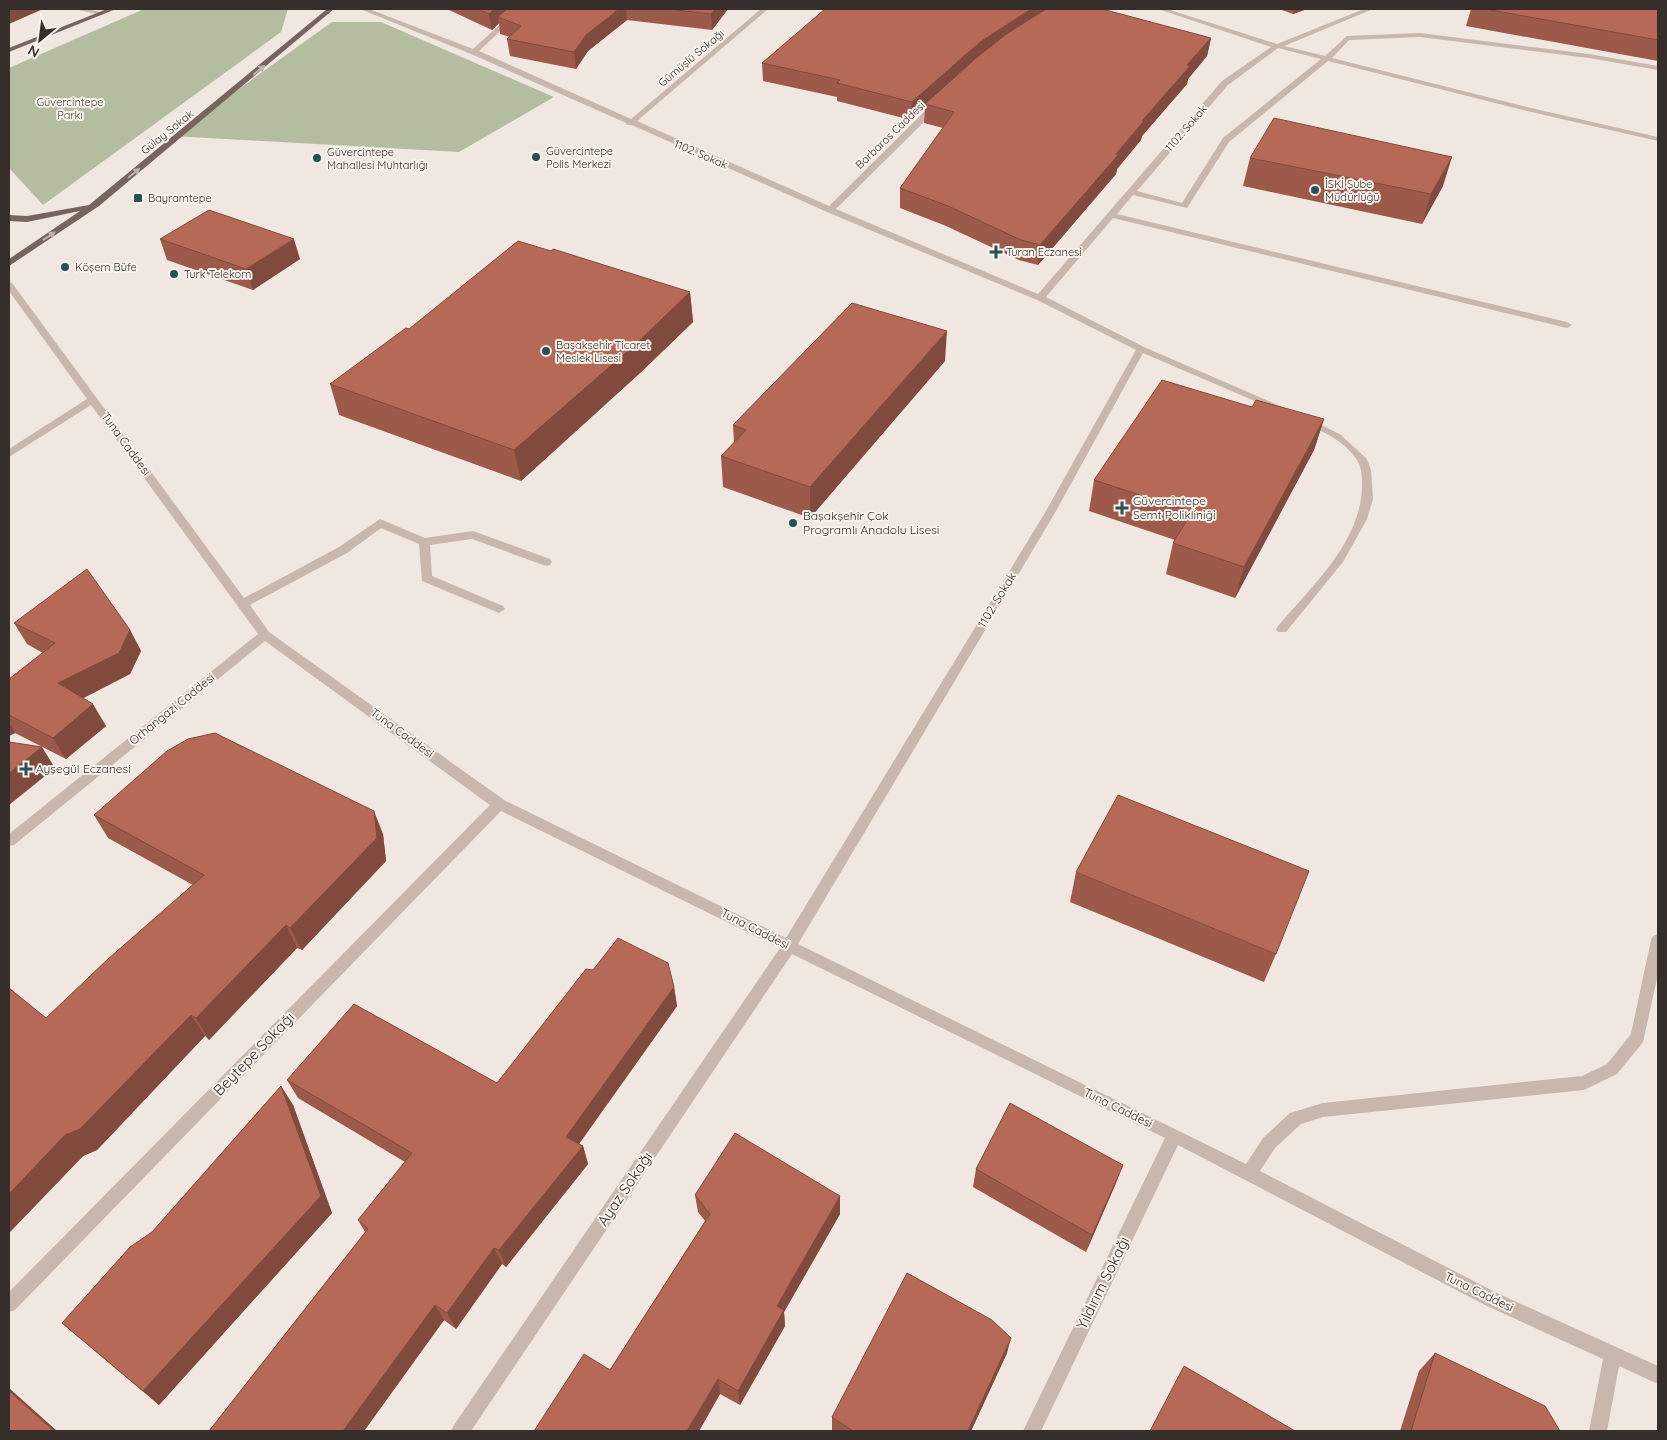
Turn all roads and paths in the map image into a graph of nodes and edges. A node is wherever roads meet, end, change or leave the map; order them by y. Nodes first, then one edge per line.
1 (77, 9) edge
2 (113, 9) edge
3 (331, 9) edge
4 (363, 9) edge
5 (520, 9) edge
6 (770, 9) edge
7 (1161, 9) edge
8 (1370, 9) edge
9 (763, 11) edge
10 (102, 13) junction
11 (1277, 46) junction
12 (9, 50) edge
13 (474, 52) junction
14 (1327, 58) junction
15 (1658, 68) edge
16 (943, 99) edge
17 (630, 123) junction
18 (1658, 139) edge
19 (1131, 192) junction
20 (96, 204) junction
21 (830, 210) junction
22 (1112, 215) junction
23 (9, 218) edge
24 (9, 263) edge
25 (9, 285) edge
26 (1040, 298) junction
27 (1567, 325) dead end
28 (1141, 349) junction
29 (93, 399) junction
30 (9, 454) edge
31 (424, 542) junction
32 (546, 562) dead end
33 (243, 604) junction
34 (499, 608) dead end
35 (1282, 629) dead end
36 (265, 635) junction
37 (499, 804) junction
38 (9, 841) edge
39 (1658, 940) edge
40 (789, 946) junction
41 (1175, 1135) junction
42 (1249, 1174) junction
43 (9, 1304) edge
44 (1613, 1354) junction
45 (1658, 1375) edge
46 (460, 1431) edge
47 (1032, 1431) edge
48 (1598, 1431) edge

1 - 10 street
2 - 10 main road
20 -> 3 main road, Gülay Sokak
4 - 13 street, 1102. Sokak
5 - 13 street
6 - 9 street, Gümüşlü Sokağı
7 - 11 street
8 - 11 street, 1102. Sokak
9 - 17 street, Gümüşlü Sokağı
10 - 12 main road
11 - 14 street
11 - 19 street, 1102. Sokak
13 - 17 street, 1102. Sokak
14 - 15 street
14 - 18 street
14 - 19 street
16 - 21 street, Barbaros Caddesi
17 - 21 street, 1102. Sokak
19 - 22 street, 1102. Sokak
20 - 23 main road
24 -> 20 main road, Gülay Sokak
21 - 26 street, 1102. Sokak
22 - 26 street, 1102. Sokak
22 - 27 street
25 - 29 street, Tuna Caddesi
26 - 28 street, 1102. Sokak
28 - 35 street
28 - 40 street, 1102. Sokak
29 - 30 street
29 - 33 street, Tuna Caddesi
31 - 32 street
31 - 33 street
31 - 34 street
33 - 36 street, Tuna Caddesi
36 - 37 street, Tuna Caddesi
36 - 38 street, Orhangazi Caddesi
37 - 40 street, Tuna Caddesi
37 - 43 street, Beytepe Sokağı
39 - 42 street
40 - 41 street, Tuna Caddesi
40 - 46 street, Ayaz Sokağı
41 - 42 street, Tuna Caddesi
41 - 47 street, Yıldırım Sokağı
42 - 44 street, Tuna Caddesi
44 - 45 street, Tuna Caddesi
44 - 48 street

